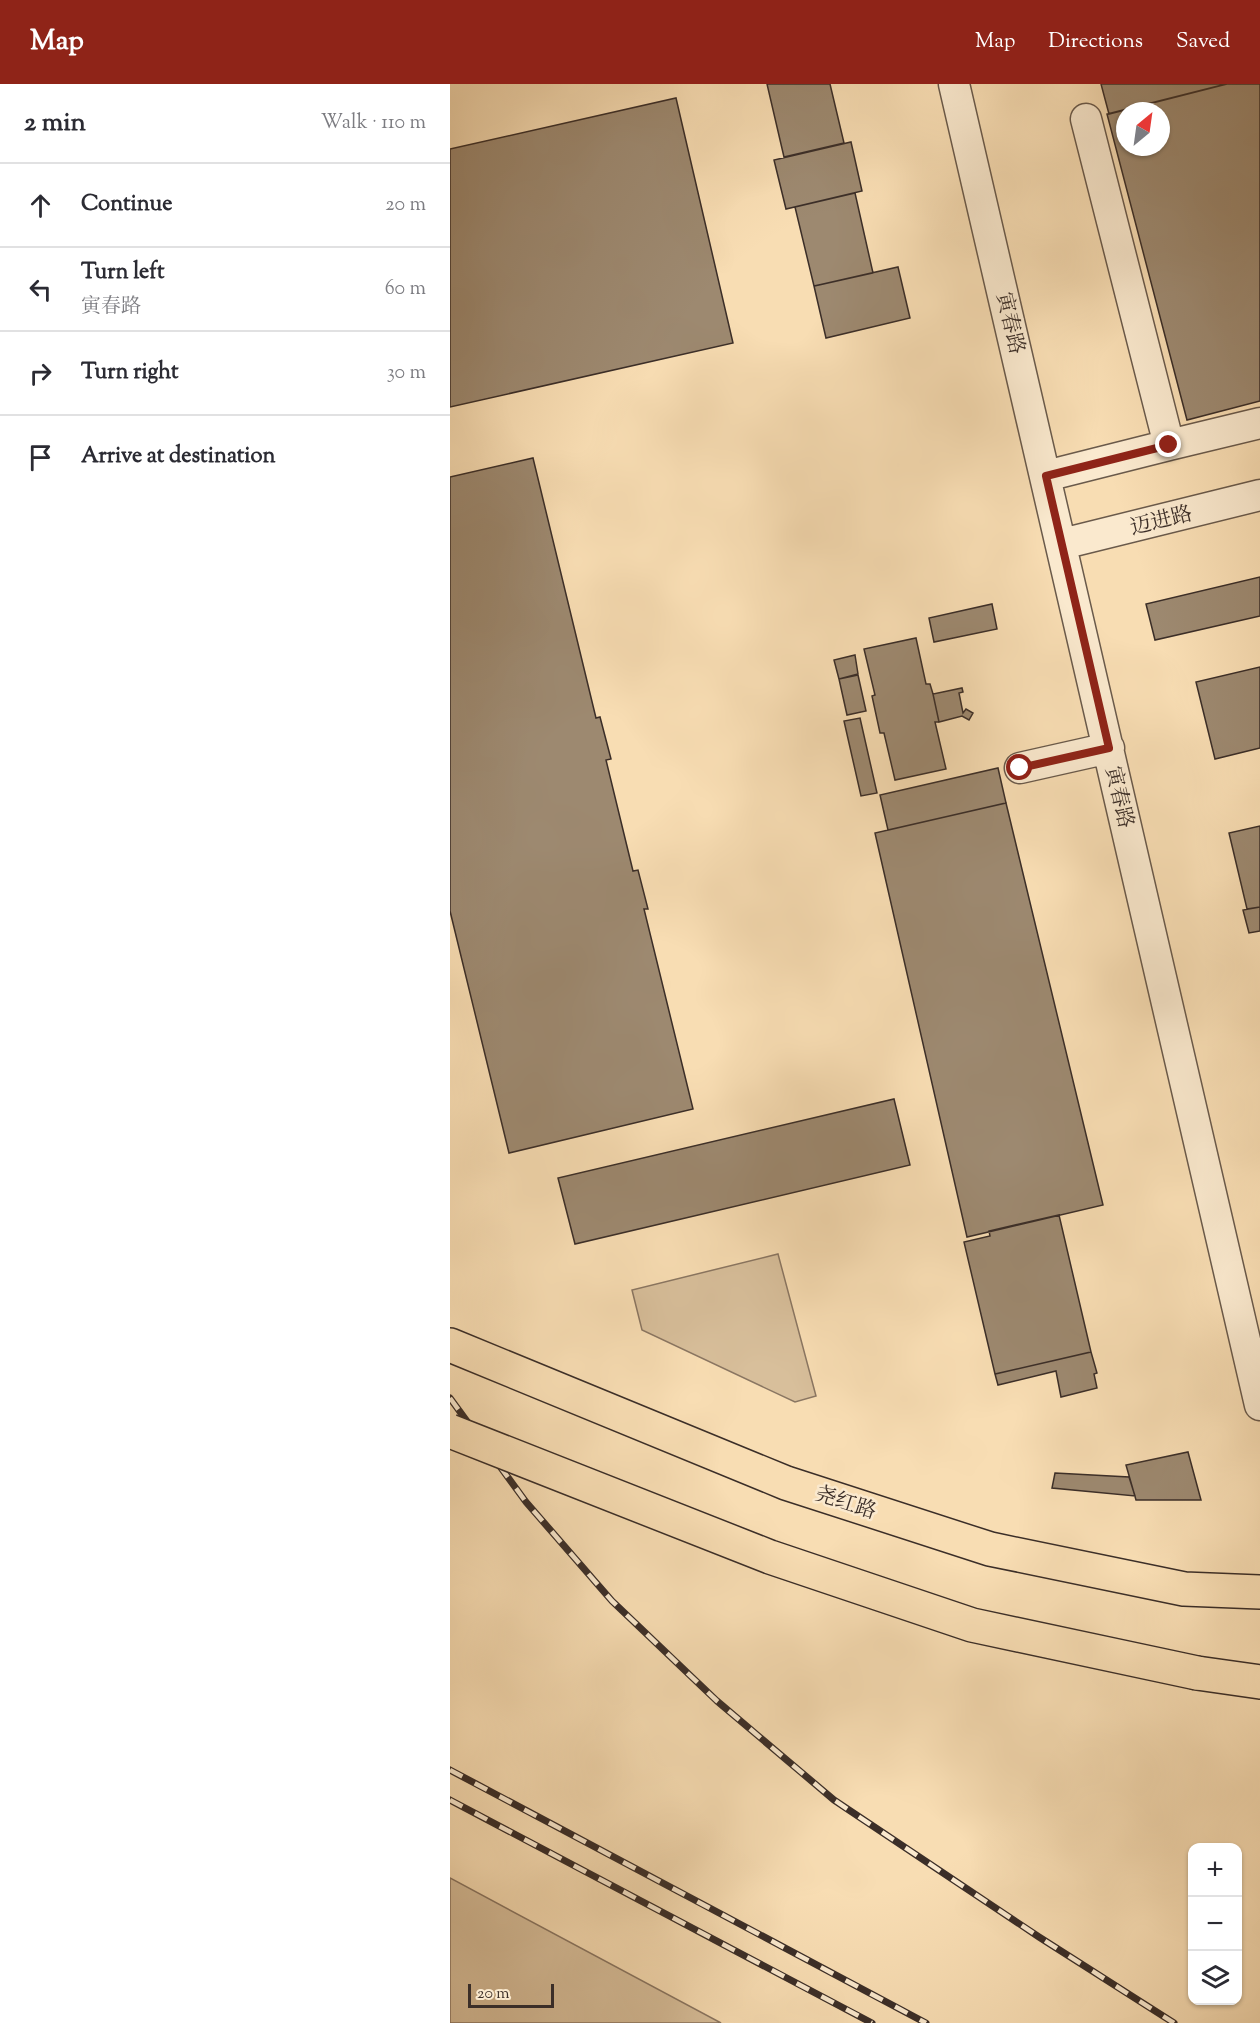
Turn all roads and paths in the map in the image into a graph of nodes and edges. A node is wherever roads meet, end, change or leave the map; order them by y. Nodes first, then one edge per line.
1 (954, 84) edge
2 (1086, 119) dead end
3 (1260, 423) edge
4 (1169, 445) junction
5 (1046, 476) junction
6 (1260, 495) edge
7 (1062, 544) junction
8 (1109, 748) junction
9 (1020, 768) dead end
10 (450, 1345) edge
11 (1260, 1405) edge
12 (450, 1431) edge
13 (1260, 1592) edge
14 (1260, 1682) edge

1 - 5 street, 寅春路
2 - 4 street
3 - 4 street
4 - 5 street
5 - 7 street, 寅春路
6 - 7 street, 迈进路
7 - 8 street, 寅春路
8 - 9 street
8 - 11 street, 寅春路
10 - 13 main road, 尧红路
12 - 14 main road, bridge

